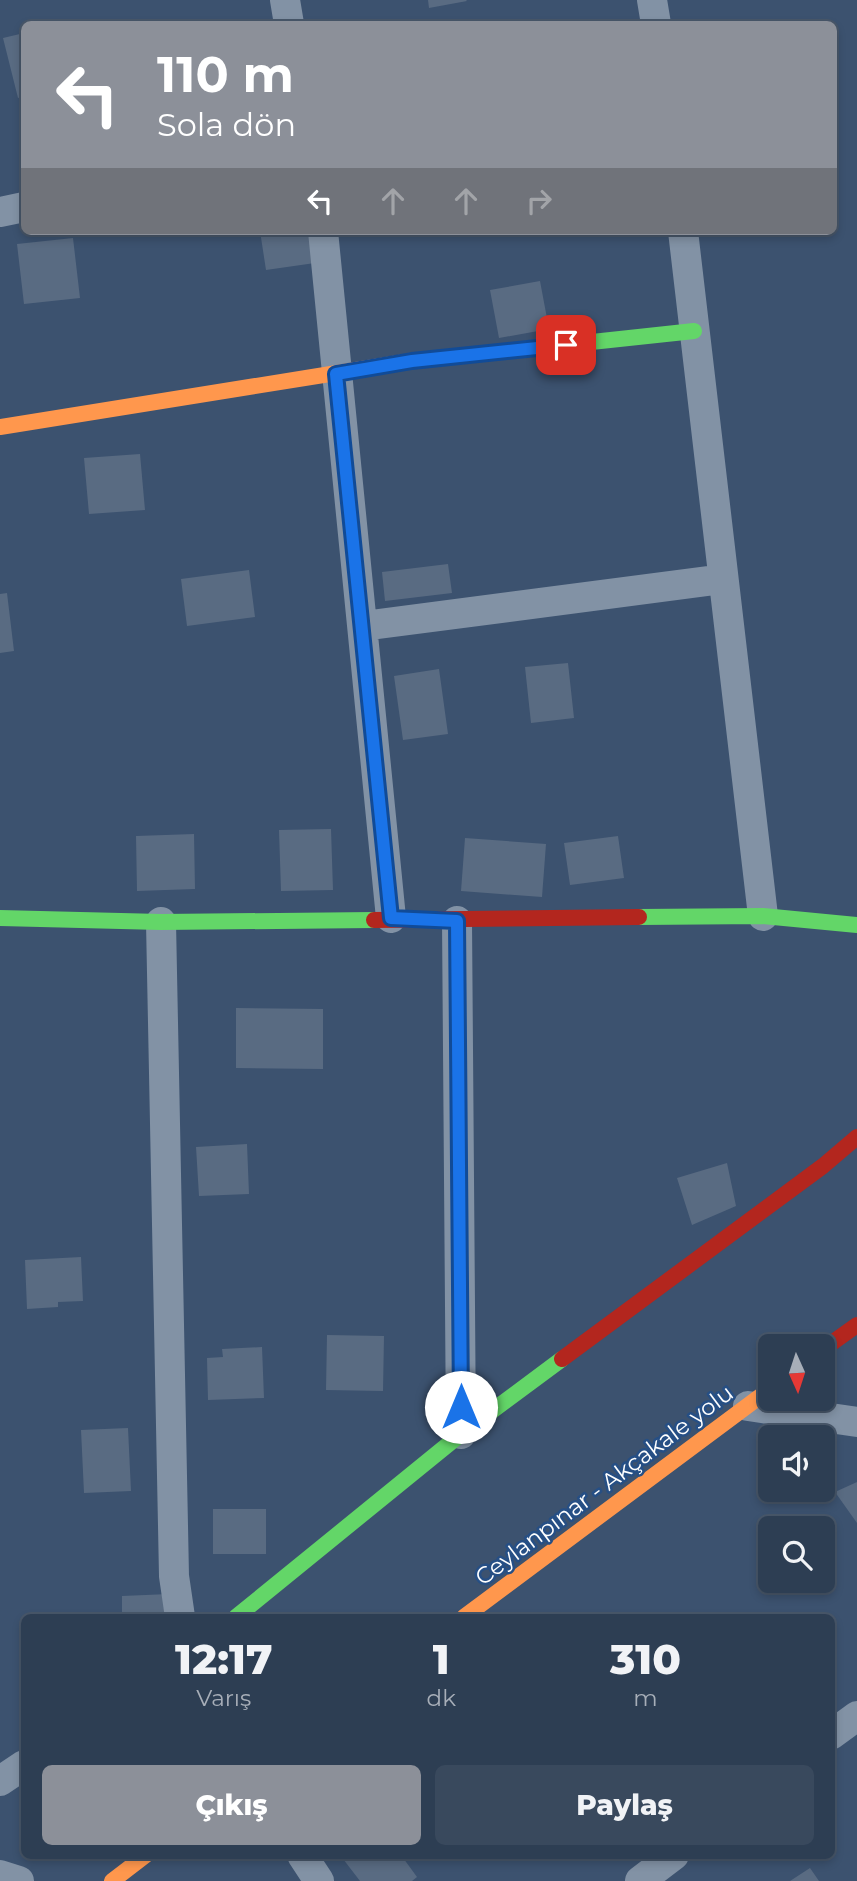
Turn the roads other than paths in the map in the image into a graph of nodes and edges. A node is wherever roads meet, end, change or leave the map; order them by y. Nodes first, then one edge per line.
1 (285, 0) edge
2 (652, 0) edge
3 (288, 21) edge
4 (656, 21) edge
5 (21, 208) edge
6 (0, 212) edge
7 (323, 235) edge
8 (683, 235) edge
9 (694, 331) junction
10 (336, 374) junction
11 (0, 426) edge
12 (723, 579) junction
13 (363, 626) junction
14 (763, 916) junction
15 (0, 918) edge
16 (391, 918) junction
17 (457, 921) junction
18 (161, 922) junction
19 (857, 925) edge
20 (857, 1137) edge
21 (857, 1325) edge
22 (835, 1341) edge
23 (758, 1399) edge
24 (812, 1411) edge
25 (857, 1422) edge
26 (461, 1434) junction
27 (180, 1614) edge
28 (240, 1614) edge
29 (468, 1614) edge
30 (857, 1716) edge
31 (835, 1732) edge
32 (21, 1767) edge
33 (0, 1781) edge
34 (141, 1859) edge
35 (305, 1859) edge
36 (669, 1859) edge
37 (0, 1875) edge
38 (19, 1881) edge
39 (112, 1881) edge
40 (319, 1881) edge
41 (640, 1881) edge

1 - 3 street
2 - 4 street
5 - 6 street
7 - 10 street
8 - 9 street
9 - 10 street
9 - 12 street
10 - 11 street
10 - 13 street
12 - 13 street
12 - 14 street
13 - 16 street
14 - 17 street
14 - 19 street
15 - 18 street
16 - 17 street
16 - 18 street
17 - 26 street
18 - 27 street
20 - 26 street
21 - 22 street
23 - 29 street, Ceylanpınar - Akçakale yolu
24 - 25 street
26 - 28 street
30 - 31 street
32 - 33 street
34 - 39 street
35 - 40 street
36 - 41 street
37 - 38 street

